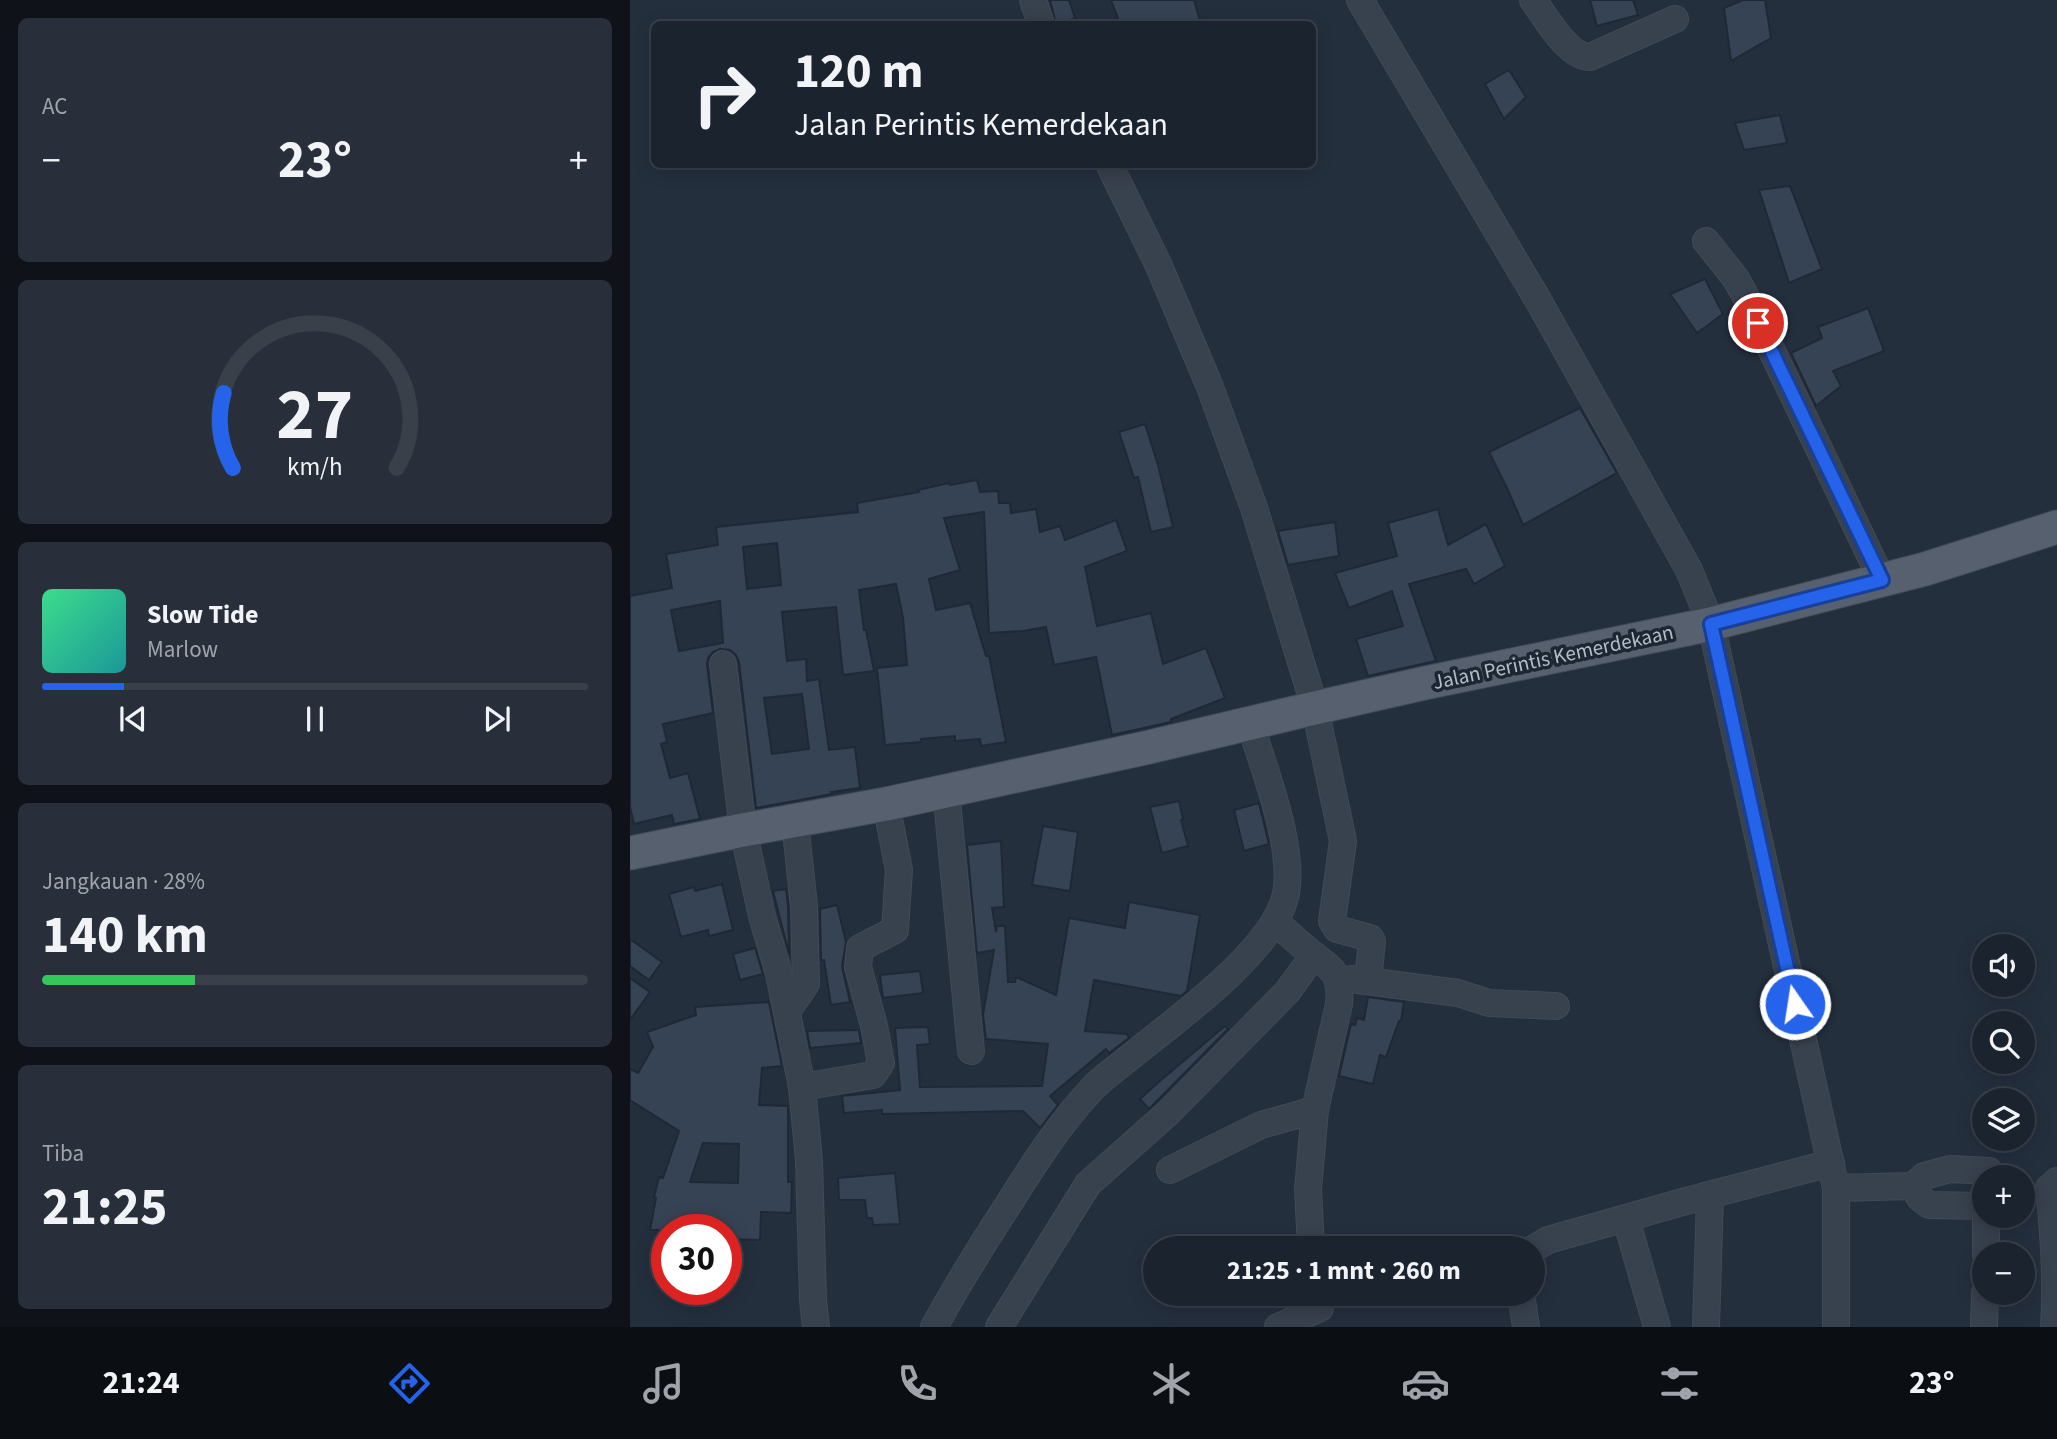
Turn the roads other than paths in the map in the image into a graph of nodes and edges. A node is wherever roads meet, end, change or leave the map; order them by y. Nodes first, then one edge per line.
1 (1033, 0) edge
2 (1360, 0) edge
3 (1533, 0) edge
4 (1675, 19) dead end
5 (1040, 21) edge
6 (1111, 168) edge
7 (1706, 241) dead end
8 (2057, 527) edge
9 (1882, 580) junction
10 (1711, 624) junction
11 (723, 664) dead end
12 (1310, 709) junction
13 (1253, 722) junction
14 (946, 790) junction
15 (886, 804) junction
16 (794, 822) junction
17 (743, 830) junction
18 (631, 853) edge
19 (1295, 939) junction
20 (1337, 977) junction
21 (1368, 981) junction
22 (1556, 1006) dead end
23 (787, 1011) junction
24 (971, 1052) dead end
25 (802, 1087) junction
26 (1315, 1110) junction
27 (1170, 1170) dead end
28 (1972, 1170) edge
29 (1833, 1176) junction
30 (2057, 1181) edge
31 (1913, 1186) junction
32 (1710, 1196) junction
33 (1972, 1206) edge
34 (1626, 1219) junction
35 (1310, 1236) edge
36 (1545, 1242) edge
37 (1985, 1305) edge
38 (1523, 1306) edge
39 (1322, 1310) edge
40 (816, 1327) edge
41 (934, 1327) edge
42 (999, 1327) edge
43 (1278, 1327) edge
44 (1526, 1327) edge
45 (1657, 1327) edge
46 (1706, 1327) edge
47 (1836, 1327) edge
48 (1984, 1327) edge
49 (2054, 1327) edge

1 - 5 street
2 - 10 street
3 - 4 street
6 - 12 street
7 - 9 street
8 - 9 main road, Jalan Perintis Kemerdekaan
9 - 10 main road, Jalan Perintis Kemerdekaan
10 - 12 main road, Jalan Perintis Kemerdekaan
10 - 29 street
11 - 17 street
12 - 13 main road, Jalan Perintis Kemerdekaan
12 - 21 street
13 - 14 main road, Jalan Perintis Kemerdekaan
13 - 19 street
14 - 15 main road, Jalan Perintis Kemerdekaan
14 - 24 street
15 - 16 main road, Jalan Perintis Kemerdekaan
15 - 25 street
16 - 17 main road, Jalan Perintis Kemerdekaan
16 - 23 street
17 - 18 main road
17 - 23 street
19 - 20 street
19 - 41 street
19 - 42 street
20 - 21 street
20 - 26 street
21 - 22 street
23 - 25 street
25 - 40 street
26 - 27 street
26 - 35 street
28 - 31 street
29 - 31 street
29 - 32 street
29 - 47 street
30 - 49 street
31 - 33 street
32 - 34 street
32 - 46 street
34 - 36 street
34 - 45 street
37 - 48 street
38 - 44 street
39 - 43 street

